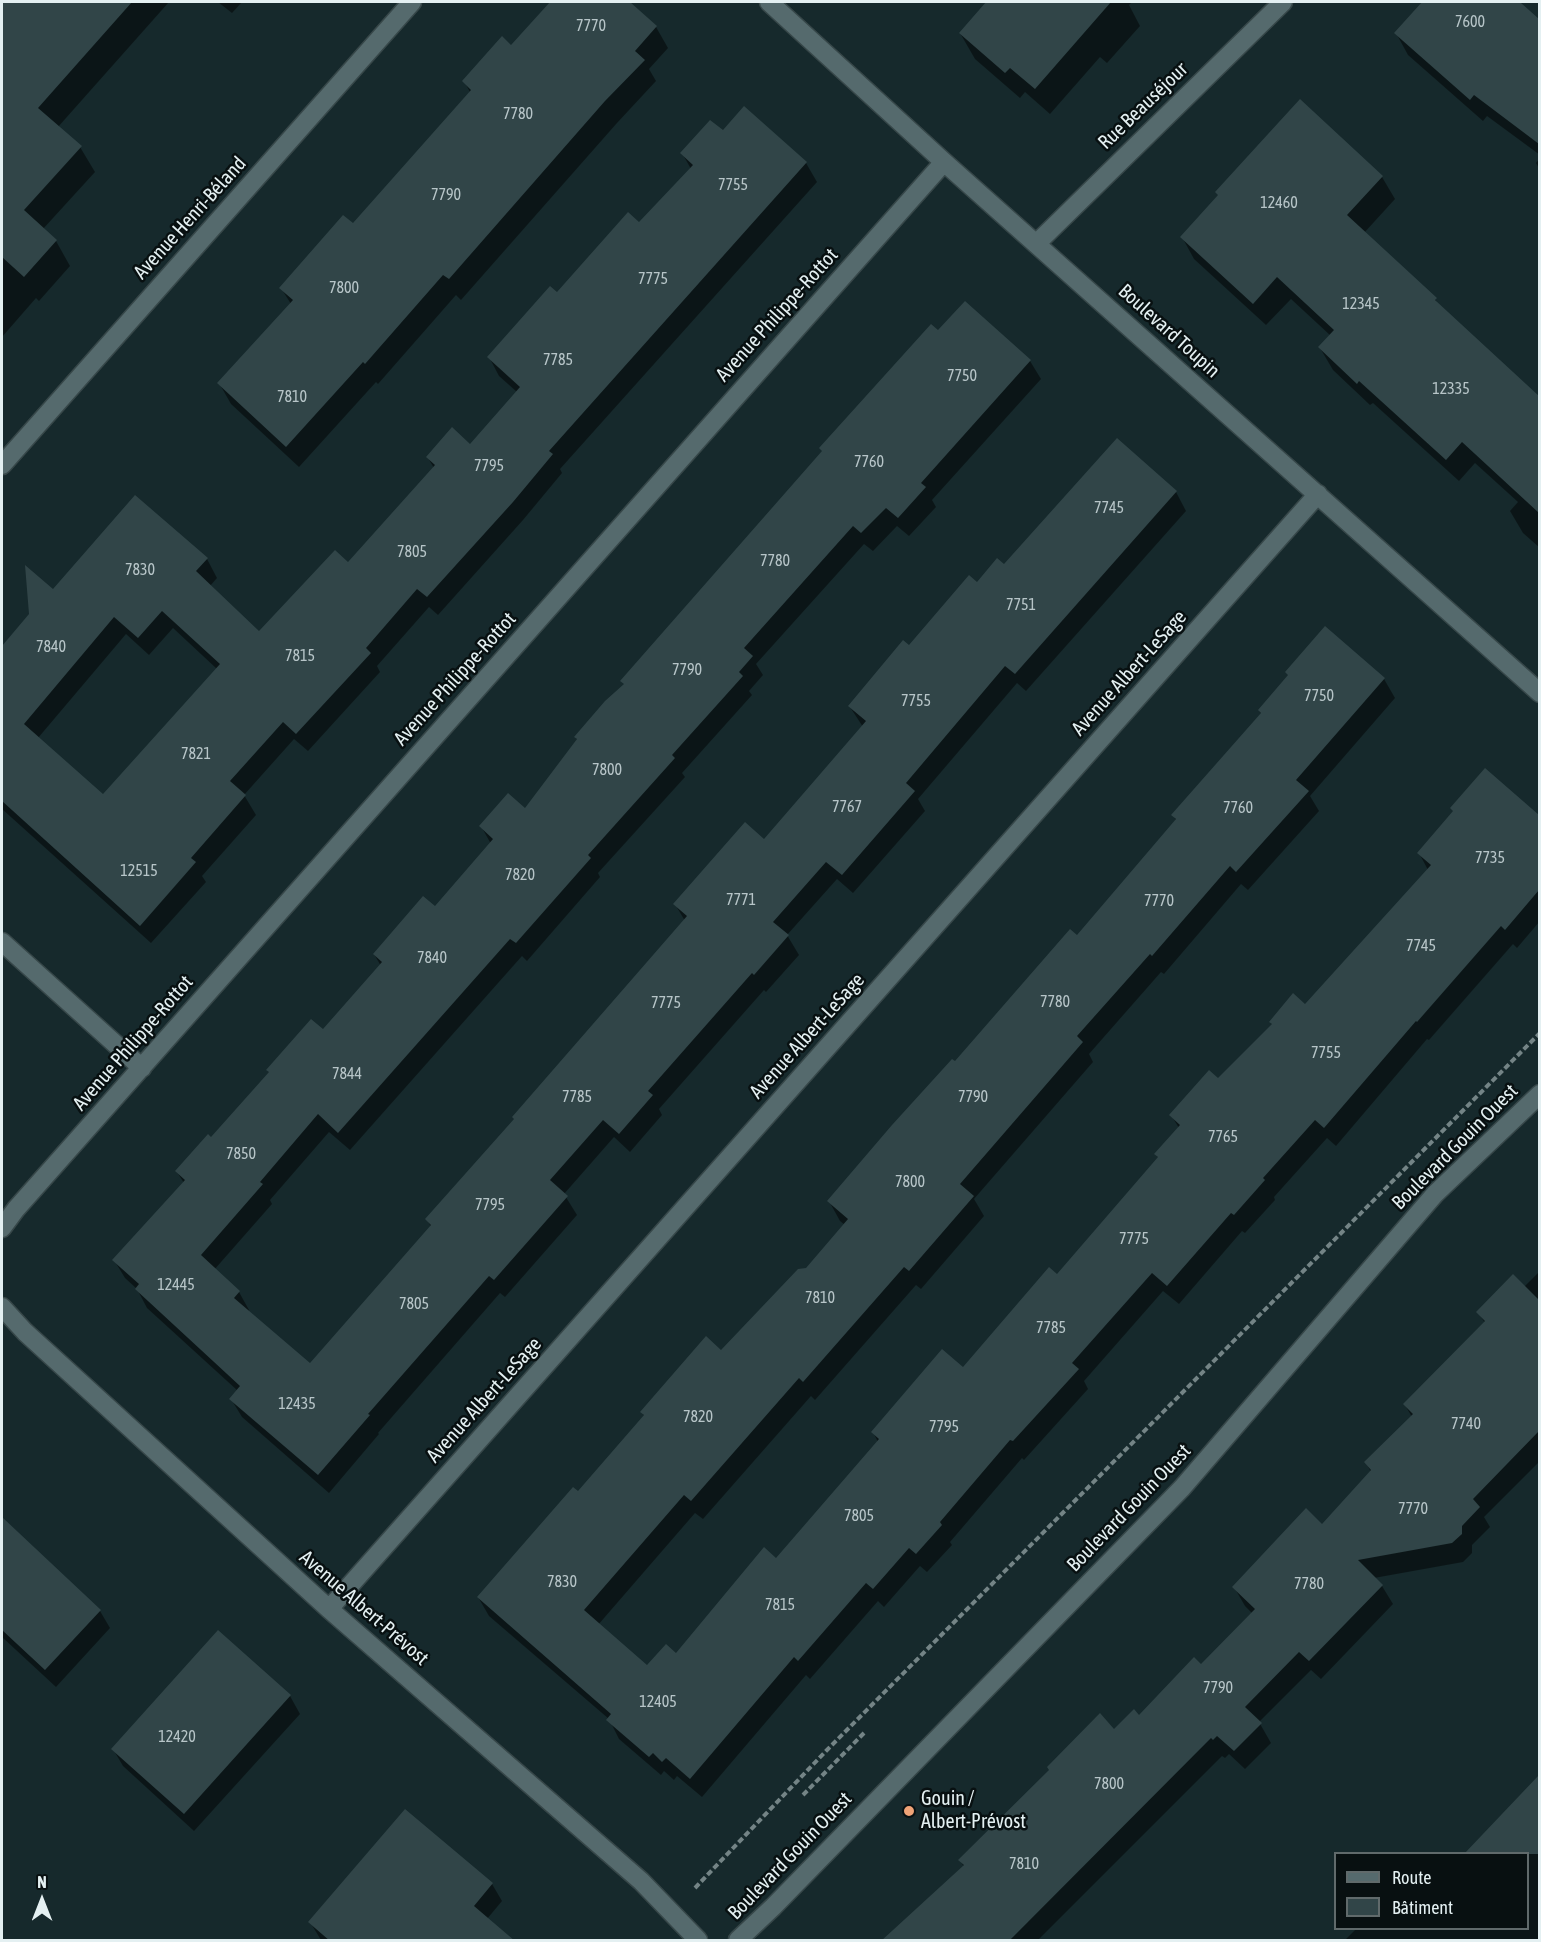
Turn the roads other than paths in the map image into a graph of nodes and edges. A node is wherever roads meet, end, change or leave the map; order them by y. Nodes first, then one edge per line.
1 (412, 2) edge
2 (769, 2) edge
3 (1283, 2) edge
4 (944, 162) junction
5 (1036, 244) junction
6 (2, 465) edge
7 (1318, 494) junction
8 (1539, 693) edge
9 (2, 942) edge
10 (142, 1068) junction
11 (1539, 1094) edge
12 (2, 1228) edge
13 (2, 1307) edge
14 (329, 1609) junction
15 (698, 1941) edge
16 (738, 1941) edge

1 - 6 street, Avenue Henri-Béland
2 - 4 street, Boulevard Toupin
3 - 5 street, Rue Beauséjour
4 - 5 street, Boulevard Toupin
4 - 10 street, Avenue Philippe-Rottot
5 - 7 street, Boulevard Toupin
7 - 8 street, Boulevard Toupin
7 - 14 street, Avenue Albert-LeSage
9 - 10 street
10 - 12 street, Avenue Philippe-Rottot
11 - 16 street, Boulevard Gouin Ouest
13 - 14 street, Avenue Albert-Prévost
14 - 15 street, Avenue Albert-Prévost

